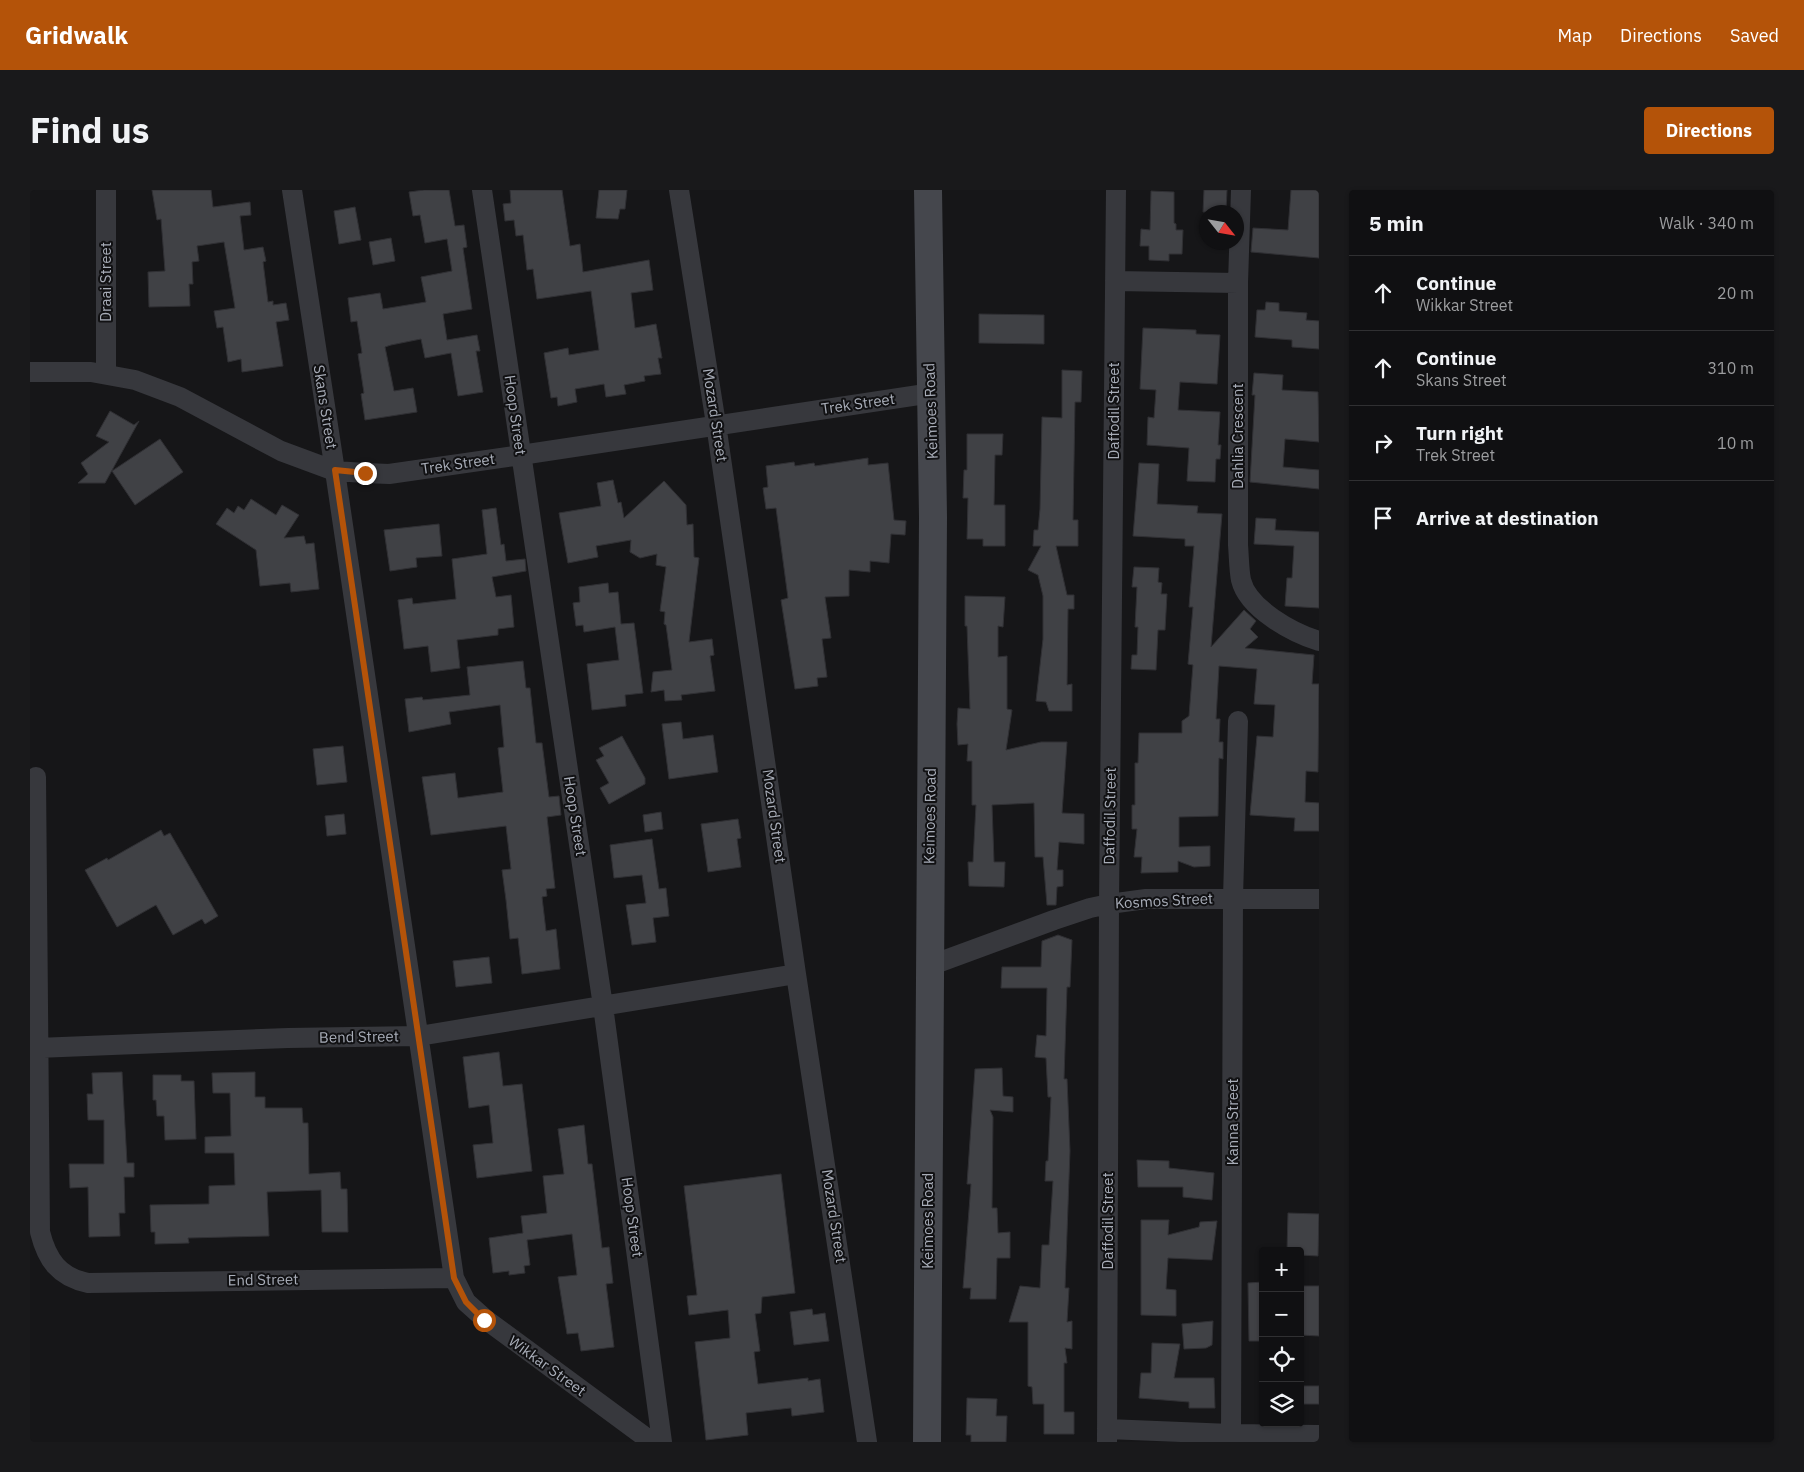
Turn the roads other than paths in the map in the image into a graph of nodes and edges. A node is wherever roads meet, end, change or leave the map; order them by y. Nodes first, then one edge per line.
1 (106, 190) edge
2 (292, 190) edge
3 (482, 190) edge
4 (679, 190) edge
5 (928, 190) edge
6 (1116, 190) edge
7 (1240, 190) edge
8 (1115, 281) junction
9 (1238, 283) junction
10 (30, 372) edge
11 (106, 373) junction
12 (932, 393) junction
13 (716, 424) junction
14 (521, 455) junction
15 (335, 470) junction
16 (1319, 641) edge
17 (1238, 721) dead end
18 (36, 776) dead end
19 (1233, 898) junction
20 (1319, 899) edge
21 (1109, 904) junction
22 (929, 966) junction
23 (796, 974) junction
24 (603, 1006) junction
25 (419, 1036) junction
26 (37, 1048) junction
27 (454, 1278) junction
28 (1231, 1434) junction
29 (1319, 1434) edge
30 (1107, 1435) edge
31 (652, 1442) edge
32 (662, 1442) edge
33 (867, 1442) edge
34 (927, 1442) edge

1 - 11 street, Draai Street
2 - 15 street, Skans Street
3 - 14 street, Hoop Street
4 - 13 street, Mozard Street
5 - 12 street, Keimoes Road
6 - 8 street, Daffodil Street
7 - 9 street, Dahlia Crescent
8 - 9 street
8 - 21 street, Daffodil Street
9 - 16 street, Dahlia Crescent
10 - 11 street, Trek Street
11 - 15 street, Trek Street
12 - 13 street, Trek Street
12 - 22 street, Keimoes Road
13 - 14 street, Trek Street
13 - 23 street, Mozard Street
14 - 15 street, Trek Street
14 - 24 street, Hoop Street
15 - 25 street, Skans Street
17 - 19 street, Kanna Street
18 - 26 street
19 - 20 street, Kosmos Street
19 - 21 street, Kosmos Street
19 - 28 street, Kanna Street
21 - 22 street, Kosmos Street
21 - 30 street, Daffodil Street
22 - 34 street, Keimoes Road
23 - 24 street, Bend Street
23 - 33 street, Mozard Street
24 - 25 street, Bend Street
24 - 32 street, Hoop Street
25 - 26 street, Bend Street
25 - 27 street, Skans Street
26 - 27 street, End Street
27 - 31 street, Wikkar Street
28 - 29 street
28 - 30 street

